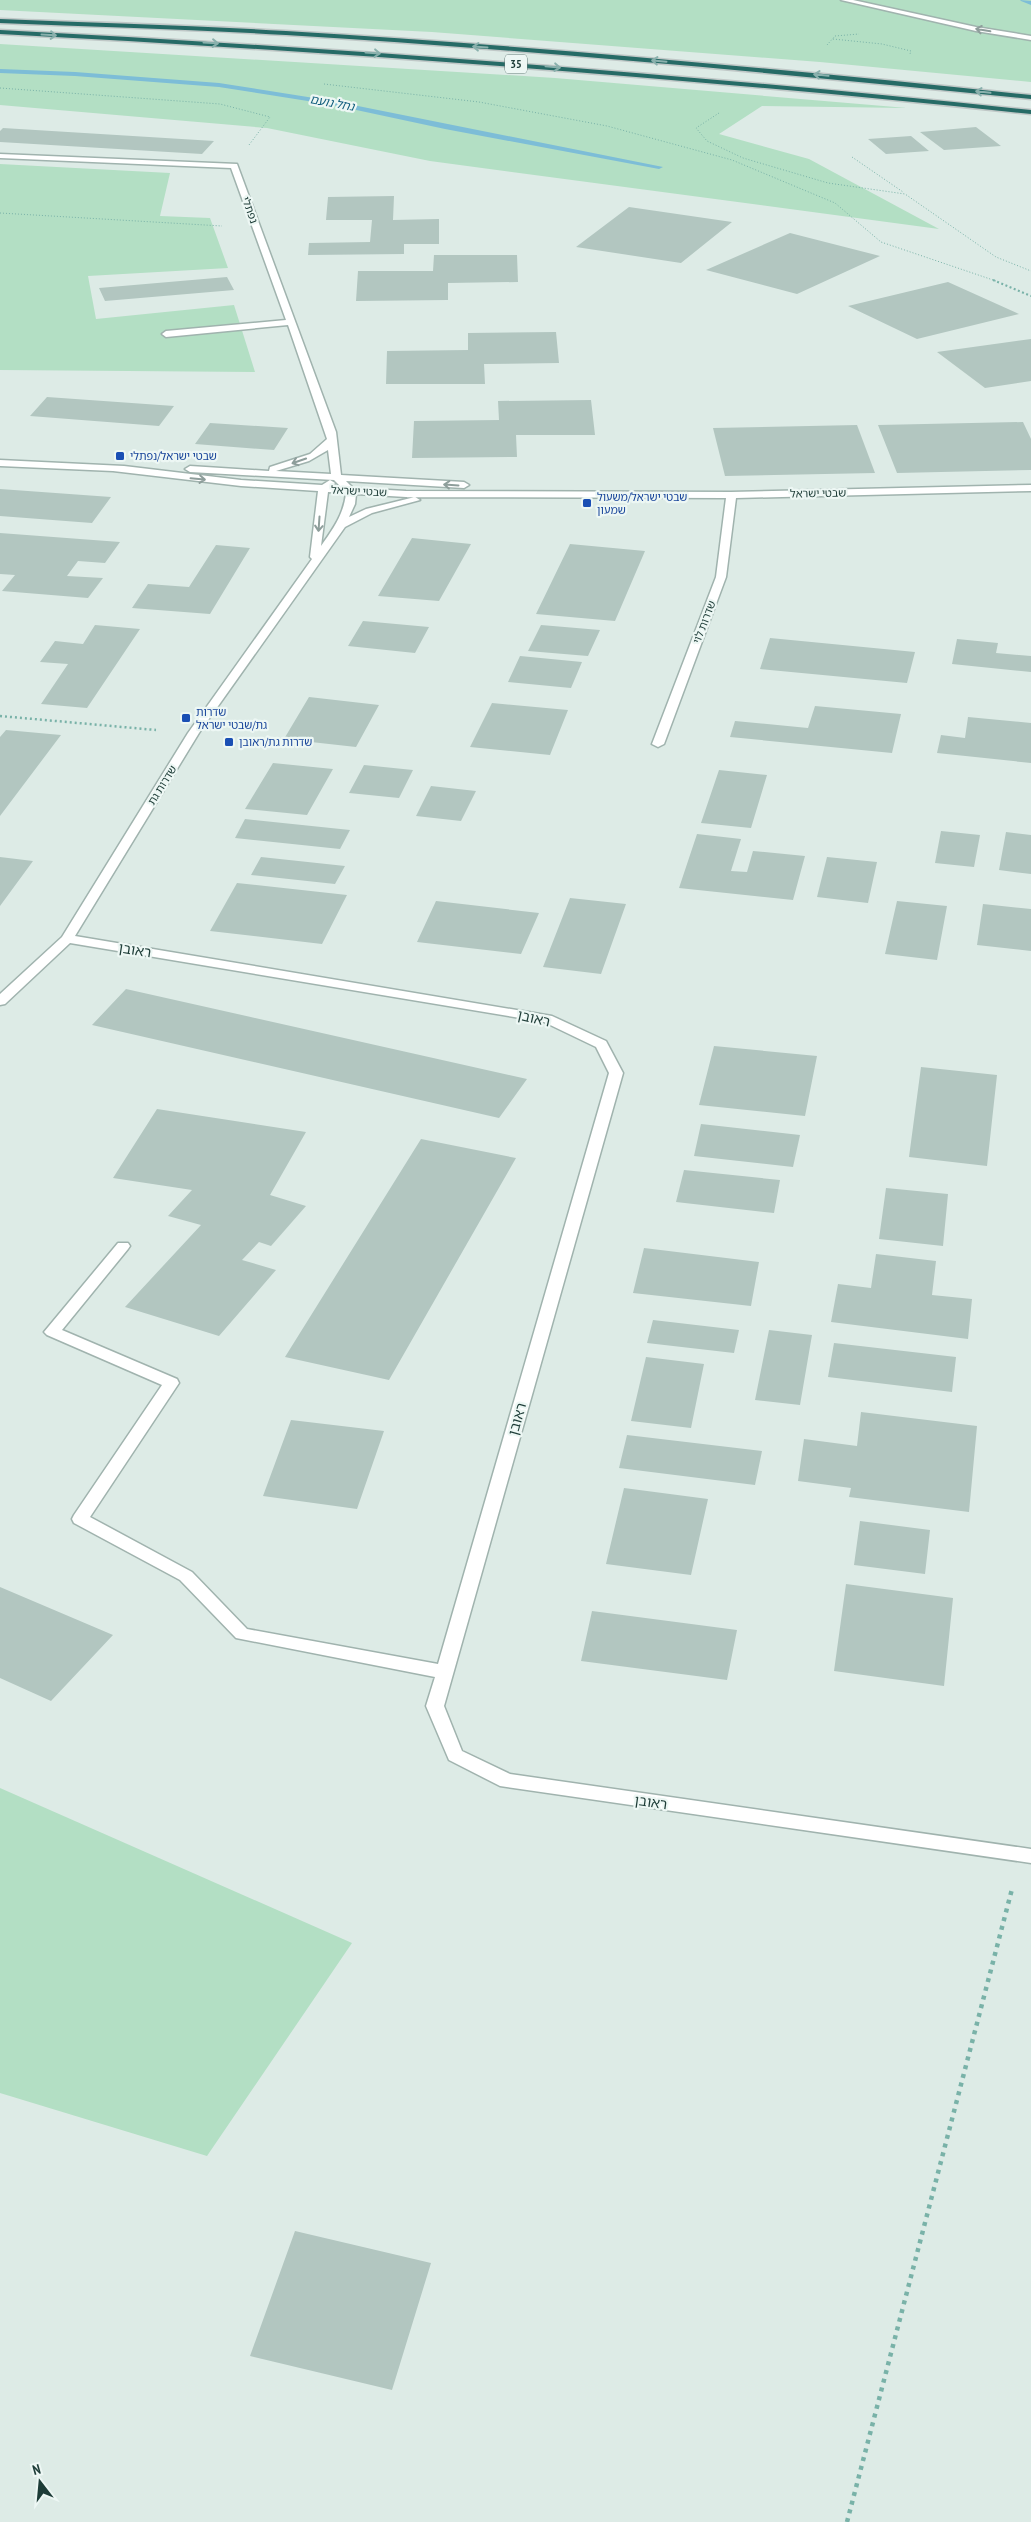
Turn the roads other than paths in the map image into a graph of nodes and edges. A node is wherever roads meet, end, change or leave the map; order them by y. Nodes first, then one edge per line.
1 (844, 0) edge
2 (0, 21) edge
3 (0, 32) edge
4 (1031, 38) edge
5 (1031, 97) edge
6 (1031, 112) edge
7 (0, 156) edge
8 (291, 322) junction
9 (166, 334) dead end
10 (332, 439) junction
11 (0, 463) edge
12 (115, 469) junction
13 (258, 472) junction
14 (336, 477) junction
15 (1031, 488) edge
16 (324, 489) junction
17 (352, 491) junction
18 (448, 495) junction
19 (605, 495) junction
20 (731, 495) junction
21 (341, 524) junction
22 (315, 559) junction
23 (658, 744) dead end
24 (67, 939) junction
25 (0, 1001) edge
26 (123, 1246) dead end
27 (445, 1672) junction
28 (1026, 1856) edge

4 -> 1 street
5 -> 2 highway, 35
3 -> 6 highway, 35
7 - 8 street, נפתלי
8 - 9 street
8 - 10 street, נפתלי
10 -> 13 street
10 - 14 street, נפתלי
11 - 12 street, שבטי ישראל
12 - 13 street, שבטי ישראל
12 -> 16 street, שבטי ישראל
13 - 14 street, שבטי ישראל
14 - 16 street
14 - 17 street
19 -> 14 street, שבטי ישראל
15 - 20 street, שבטי ישראל
16 - 17 street, שבטי ישראל
16 -> 22 street, שדרות גת
17 - 18 street, שבטי ישראל
17 - 21 street, שדרות גת
18 - 19 street, שבטי ישראל
18 - 21 street
19 - 20 street, שבטי ישראל
20 - 23 street, שדרות לוי
21 - 22 street, שדרות גת
22 - 24 street, שדרות גת
24 - 25 street, שדרות גת
24 - 27 street, ראובן
26 - 27 street
27 - 28 street, ראובן

